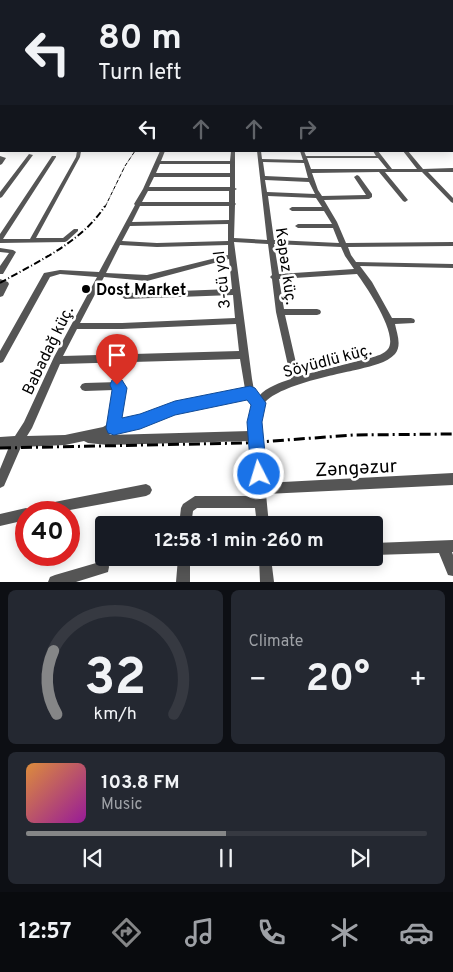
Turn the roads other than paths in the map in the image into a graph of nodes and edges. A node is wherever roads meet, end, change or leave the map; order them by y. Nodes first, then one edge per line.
1 (79, 152) edge
2 (164, 152) edge
3 (233, 152) edge
4 (259, 152) edge
5 (376, 152) edge
6 (406, 152) edge
7 (31, 155) dead end
8 (379, 156) junction
9 (0, 157) edge
10 (54, 157) dead end
11 (304, 157) edge
12 (260, 160) junction
13 (159, 162) junction
14 (0, 163) edge
15 (233, 163) junction
16 (453, 170) edge
17 (381, 171) junction
18 (391, 171) junction
19 (423, 171) junction
20 (153, 175) junction
21 (233, 175) junction
22 (310, 176) junction
23 (358, 176) dead end
24 (263, 178) junction
25 (146, 189) junction
26 (234, 189) junction
27 (264, 194) junction
28 (0, 196) edge
29 (318, 197) junction
30 (405, 200) dead end
31 (453, 201) edge
32 (137, 204) junction
33 (232, 204) junction
34 (292, 209) dead end
35 (327, 209) junction
36 (232, 222) junction
37 (127, 224) junction
38 (298, 226) dead end
39 (336, 226) junction
40 (76, 230) dead end
41 (0, 240) edge
42 (32, 240) junction
43 (231, 241) junction
44 (118, 242) junction
45 (270, 242) junction
46 (453, 244) edge
47 (344, 245) junction
48 (0, 250) edge
49 (232, 256) junction
50 (354, 264) junction
51 (453, 266) edge
52 (360, 271) junction
53 (0, 272) edge
54 (100, 276) junction
55 (274, 277) junction
56 (0, 282) edge
57 (238, 292) junction
58 (0, 294) edge
59 (125, 296) dead end
60 (280, 312) junction
61 (317, 312) dead end
62 (240, 321) junction
63 (390, 321) junction
64 (411, 321) dead end
65 (75, 326) junction
66 (242, 355) junction
67 (0, 359) edge
68 (57, 360) junction
69 (296, 382) junction
70 (86, 387) dead end
71 (250, 392) junction
72 (258, 403) junction
73 (114, 428) junction
74 (256, 436) junction
75 (78, 437) junction
76 (0, 442) edge
77 (18, 442) junction
78 (453, 479) edge
79 (0, 482) edge
80 (260, 489) junction
81 (146, 490) dead end
82 (80, 502) edge
83 (261, 502) junction
84 (187, 516) edge
85 (262, 516) edge
86 (15, 517) edge
87 (0, 520) edge
88 (448, 547) edge
89 (383, 549) edge
90 (184, 566) edge
91 (266, 566) edge
92 (103, 567) dead end
93 (453, 570) edge
94 (55, 582) edge
95 (183, 582) edge
96 (267, 582) edge

1 - 42 street
2 - 13 street, Babadağ küç.
3 - 15 street, 3-cü yol
4 - 12 street, Kəpəz küç.
5 - 8 street
6 - 19 street
7 - 28 street
8 - 11 street
8 - 18 street
9 - 14 street
10 - 41 street
11 - 12 street
11 - 22 street, Söyüdlü küç.
12 - 24 street, Kəpəz küç.
13 - 15 street
13 - 20 street, Babadağ küç.
15 - 21 street, 3-cü yol
16 - 19 street
17 - 18 street
17 - 22 street
17 - 30 street
18 - 19 street
19 - 31 street
20 - 21 street
20 - 25 street, Babadağ küç.
21 - 26 street, 3-cü yol
22 - 24 street
22 - 29 street, Söyüdlü küç.
23 - 29 street
24 - 27 street, Kəpəz küç.
25 - 26 street
25 - 32 street, Babadağ küç.
26 - 33 street, 3-cü yol
27 - 29 street
27 - 45 street, Kəpəz küç.
29 - 35 street, Söyüdlü küç.
32 - 33 street
32 - 37 street, Babadağ küç.
33 - 36 street, 3-cü yol
34 - 35 street
35 - 39 street, Söyüdlü küç.
36 - 37 street
36 - 43 street, 3-cü yol
37 - 44 street, Babadağ küç.
38 - 39 street
39 - 47 street, Söyüdlü küç.
40 - 42 street
41 - 42 street
43 - 44 street
43 - 45 street
43 - 49 street, 3-cü yol
44 - 54 street, Babadağ küç.
45 - 47 street
45 - 55 street, Kəpəz küç.
46 - 47 street
47 - 50 street, Söyüdlü küç.
48 - 53 street
49 - 54 street
49 - 57 street, 3-cü yol
50 - 51 street
50 - 52 street, Söyüdlü küç.
52 - 55 street
52 - 63 street, Söyüdlü küç.
54 - 65 street, Babadağ küç.
54 - 67 street
55 - 60 street, Kəpəz küç.
56 - 58 street
57 - 59 street
57 - 62 street, 3-cü yol
60 - 61 street
60 - 69 street, Kəpəz küç.
62 - 65 street
62 - 66 street, 3-cü yol
63 - 64 street
63 - 69 street, Söyüdlü küç.
65 - 68 street, Babadağ küç.
66 - 68 street
66 - 71 street, 3-cü yol
68 - 77 street, Babadağ küç.
69 - 72 street, Söyüdlü küç.
70 - 73 street
71 - 72 street, 3-cü yol
71 - 73 street
72 - 74 street
73 - 75 street
74 - 75 street
74 - 80 street
75 - 77 street
76 - 77 street
77 - 79 street, Babadağ küç.
78 - 80 street, Zəngəzur
80 - 83 street
81 - 82 street
83 - 84 street
83 - 85 street
86 - 87 street
88 - 89 street
88 - 93 street
90 - 95 street
91 - 96 street
92 - 94 street

